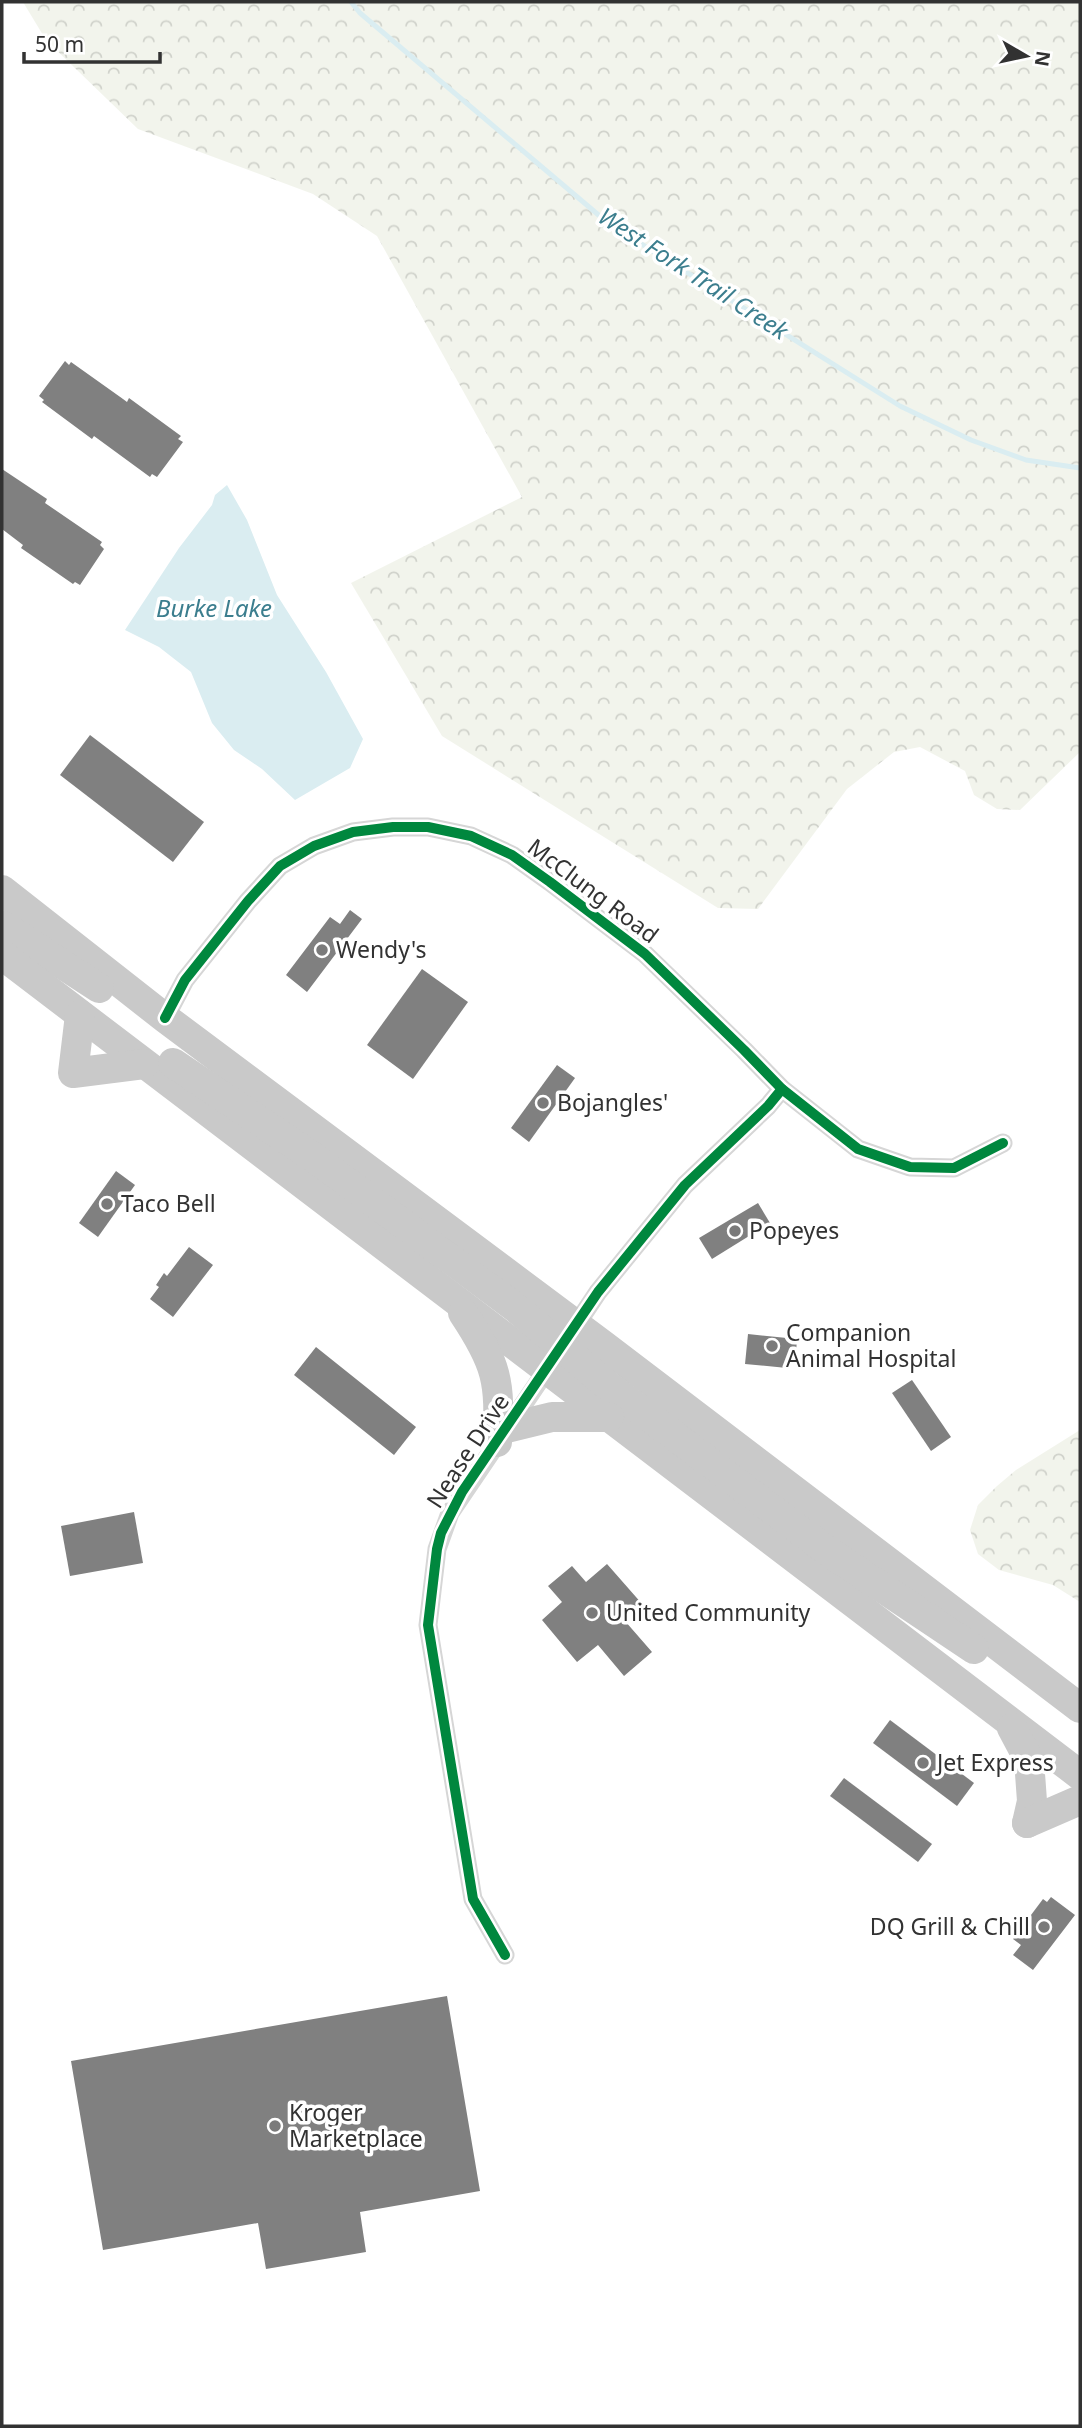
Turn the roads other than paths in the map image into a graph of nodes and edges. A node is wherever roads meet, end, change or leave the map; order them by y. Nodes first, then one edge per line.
1 (2, 890) edge
2 (2, 925) edge
3 (2, 955) edge
4 (165, 1018) junction
5 (91, 1024) junction
6 (144, 1064) junction
7 (782, 1089) junction
8 (1003, 1143) dead end
9 (453, 1298) junction
10 (561, 1347) junction
11 (609, 1417) junction
12 (502, 1435) junction
13 (1080, 1709) edge
14 (1006, 1719) junction
15 (1080, 1775) edge
16 (1080, 1800) edge
17 (505, 1955) dead end

1 - 4 main road
2 - 4 main road
3 - 5 main road
4 - 7 street, McClung Road
4 - 10 main road
5 - 6 main road
5 - 6 main road
5 - 10 main road
6 - 9 main road
7 - 8 street, McClung Road
7 - 10 street, Nease Drive
9 - 10 main road
9 - 12 main road
10 - 11 main road
10 - 12 street, Nease Drive
10 - 13 main road
11 - 12 main road
11 - 14 main road
12 - 17 street, Nease Drive
14 - 15 main road
14 - 16 main road

